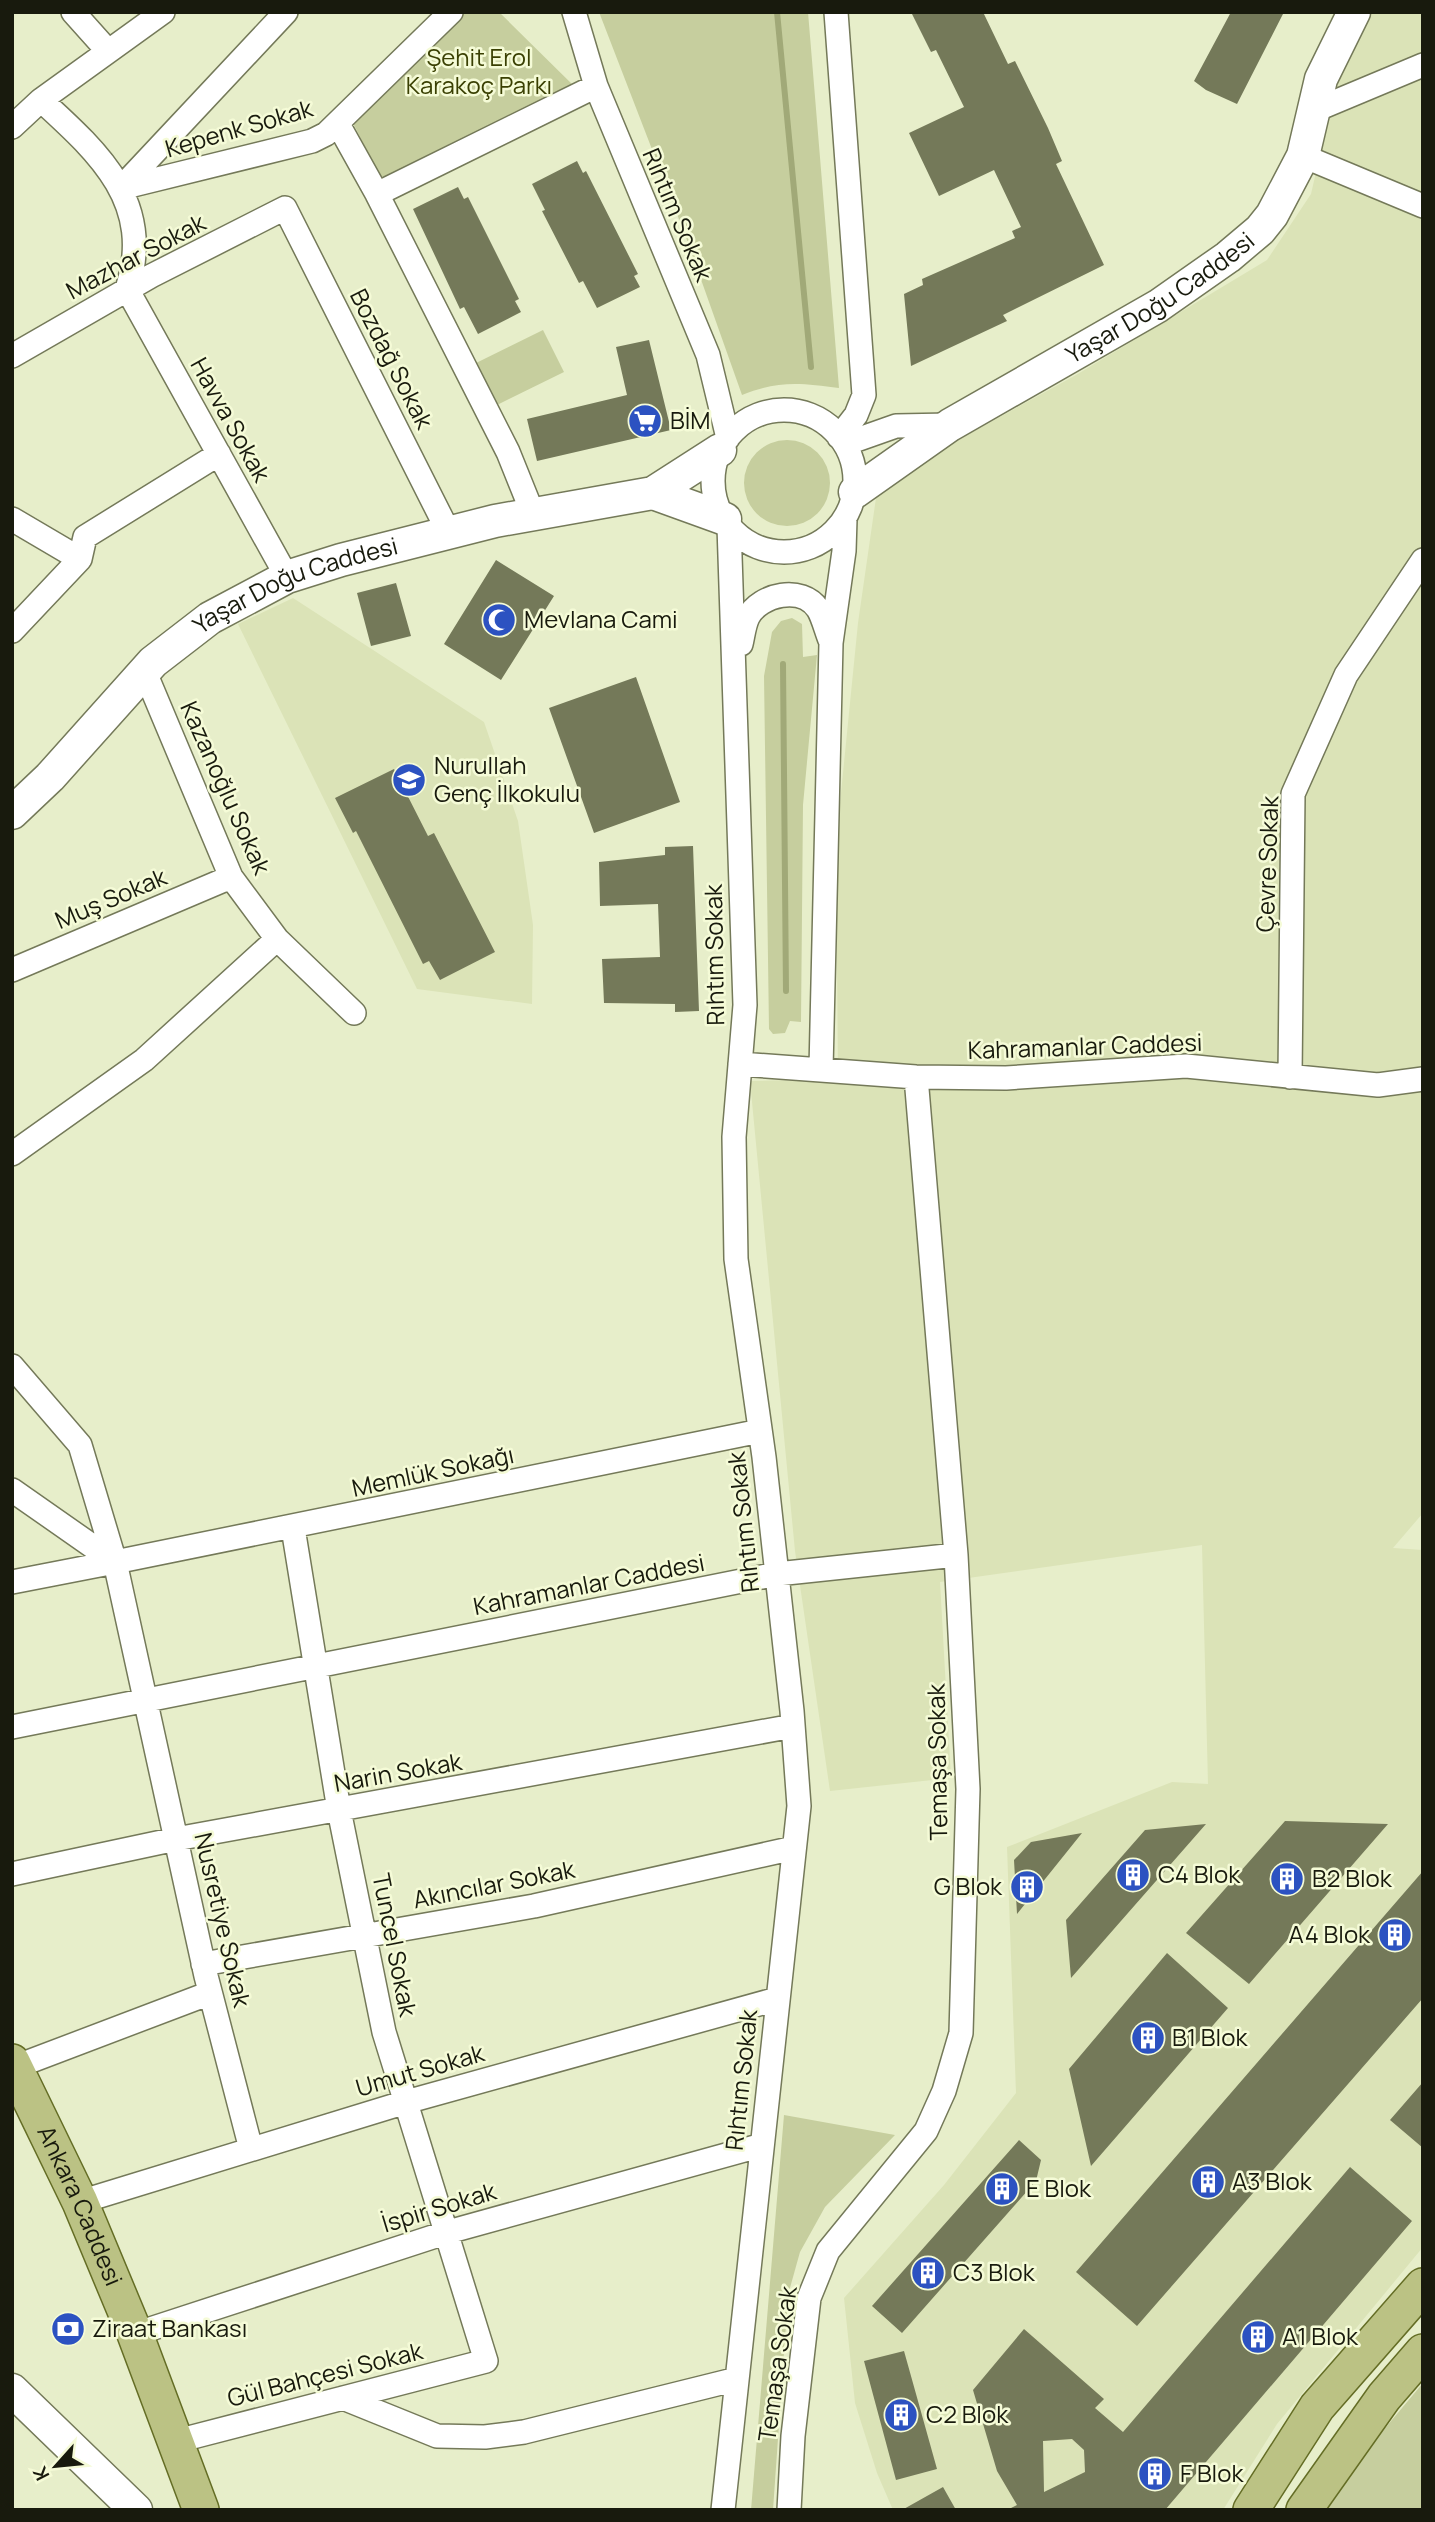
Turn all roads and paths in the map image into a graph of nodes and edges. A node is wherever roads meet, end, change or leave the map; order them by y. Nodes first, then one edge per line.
1 (73, 12) edge
2 (163, 12) edge
3 (286, 12) edge
4 (451, 12) edge
5 (574, 12) edge
6 (836, 12) edge
7 (1354, 12) edge
8 (107, 50) junction
9 (1423, 65) edge
10 (596, 86) junction
11 (41, 100) junction
12 (1312, 111) junction
13 (338, 124) junction
14 (12, 127) edge
15 (1303, 156) junction
16 (121, 188) junction
17 (377, 194) junction
18 (1423, 206) edge
19 (285, 208) joint
20 (127, 289) junction
21 (12, 356) edge
22 (950, 425) junction
23 (842, 441) junction
24 (724, 444) junction
25 (219, 454) junction
26 (653, 493) junction
27 (850, 506) junction
28 (533, 514) junction
29 (12, 519) edge
30 (727, 522) junction
31 (449, 533) junction
32 (80, 559) junction
33 (1423, 560) edge
34 (287, 577) junction
35 (12, 631) edge
36 (831, 643) junction
37 (734, 668) junction
38 (144, 670) junction
39 (12, 813) edge
40 (231, 877) junction
41 (277, 939) junction
42 (12, 970) edge
43 (354, 1013) dead end
44 (740, 1064) junction
45 (821, 1069) junction
46 (916, 1077) junction
47 (1290, 1077) junction
48 (1423, 1079) edge
49 (12, 1154) edge
50 (12, 1366) edge
51 (760, 1431) junction
52 (12, 1490) edge
53 (293, 1528) junction
54 (956, 1555) junction
55 (115, 1562) junction
56 (777, 1574) junction
57 (12, 1582) edge
58 (314, 1667) junction
59 (147, 1701) junction
60 (793, 1726) junction
61 (12, 1727) edge
62 (339, 1810) junction
63 (176, 1839) junction
64 (794, 1848) junction
65 (12, 1874) edge
66 (366, 1935) junction
67 (203, 1964) junction
68 (210, 1993) junction
69 (777, 1999) junction
70 (14, 2065) edge
71 (406, 2102) junction
72 (12, 2104) edge
73 (762, 2145) junction
74 (251, 2149) junction
75 (80, 2202) junction
76 (448, 2232) junction
77 (1423, 2286) edge
78 (135, 2334) junction
79 (1423, 2352) edge
80 (486, 2361) joint
81 (737, 2379) junction
82 (12, 2390) edge
83 (343, 2398) junction
84 (177, 2441) junction
85 (136, 2510) edge
86 (180, 2510) edge
87 (201, 2510) edge
88 (723, 2510) edge
89 (789, 2510) edge
90 (1251, 2510) edge
91 (1304, 2510) edge

1 - 8 street
2 - 8 street
3 - 16 street
4 - 13 street, Kepenk Sokak
5 - 10 street, Rıhtım Sokak
6 - 23 street
7 - 12 street, Yaşar Doğu Caddesi
8 - 11 street
9 - 12 street
10 - 17 street
10 - 24 street, Rıhtım Sokak
11 - 14 street
11 - 16 street
12 - 15 street, Yaşar Doğu Caddesi
13 - 16 street, Kepenk Sokak
13 - 17 street
15 - 18 street
15 - 22 street, Yaşar Doğu Caddesi
16 - 20 street
17 - 28 street
19 - 20 street, Mazhar Sokak
19 - 31 street, Bozdağ Sokak
20 - 21 street, Mazhar Sokak
20 - 25 street, Havva Sokak
22 - 23 street
22 - 27 street, Yaşar Doğu Caddesi
23 - 24 street
23 - 27 street
24 - 26 street
24 - 30 street
25 - 32 street
25 - 34 street, Havva Sokak
26 - 28 street, Yaşar Doğu Caddesi
26 - 30 street
27 - 30 street
27 - 36 street
28 - 31 street, Yaşar Doğu Caddesi
29 - 32 street
30 - 37 street, Rıhtım Sokak
31 - 34 street, Yaşar Doğu Caddesi
32 - 35 street
33 - 47 street, Çevre Sokak
34 - 38 street, Yaşar Doğu Caddesi
36 - 37 street
36 - 45 street
37 - 44 street, Rıhtım Sokak
38 - 39 street, Yaşar Doğu Caddesi
38 - 40 street, Kazanoğlu Sokak
40 - 41 street, Kazanoğlu Sokak
40 - 42 street, Muş Sokak
41 - 43 street, Kazanoğlu Sokak
41 - 49 street
44 - 45 street, Kahramanlar Caddesi
44 - 51 street, Rıhtım Sokak
45 - 46 street, Kahramanlar Caddesi
46 - 47 street, Kahramanlar Caddesi
46 - 54 street
47 - 48 street, Kahramanlar Caddesi
50 - 55 street, Nusretiye Sokak
51 - 53 street, Memlük Sokağı
51 - 56 street, Rıhtım Sokak
52 - 55 street
53 - 55 street, Memlük Sokağı
53 - 58 street, Tuncel Sokak
54 - 56 street, Kahramanlar Caddesi
54 - 89 street, Temaşa Sokak
55 - 57 street, Memlük Sokağı
55 - 59 street, Nusretiye Sokak
56 - 58 street, Kahramanlar Caddesi
56 - 60 street, Rıhtım Sokak
58 - 59 street, Kahramanlar Caddesi
58 - 62 street, Tuncel Sokak
59 - 61 street, Kahramanlar Caddesi
59 - 63 street, Nusretiye Sokak
60 - 62 street, Narin Sokak
60 - 64 street, Rıhtım Sokak
62 - 63 street, Narin Sokak
62 - 66 street, Tuncel Sokak
63 - 65 street, Narin Sokak
63 - 67 street, Nusretiye Sokak
64 - 66 street, Akıncılar Sokak
64 - 69 street, Rıhtım Sokak
66 - 67 street, Akıncılar Sokak
66 - 71 street, Tuncel Sokak
67 - 68 street, Nusretiye Sokak
68 - 70 street
68 - 74 street, Nusretiye Sokak
69 - 71 street, Umut Sokak
69 - 73 street, Rıhtım Sokak
70 - 75 main road, Ankara Caddesi
71 - 74 street, Umut Sokak
71 - 76 street, Tuncel Sokak
72 - 86 main road, Ankara Caddesi
73 - 76 street, İspir Sokak
73 - 81 street, Rıhtım Sokak
74 - 75 street, Umut Sokak
75 - 78 main road, Ankara Caddesi
76 - 78 street, İspir Sokak
76 - 80 street, Tuncel Sokak
77 - 90 main road
78 - 84 main road, Ankara Caddesi
79 - 91 main road
80 - 83 street, Gül Bahçesi Sokak
81 - 83 street
81 - 88 street, Rıhtım Sokak
82 - 85 street
83 - 84 street, Gül Bahçesi Sokak
84 - 87 main road, Ankara Caddesi

